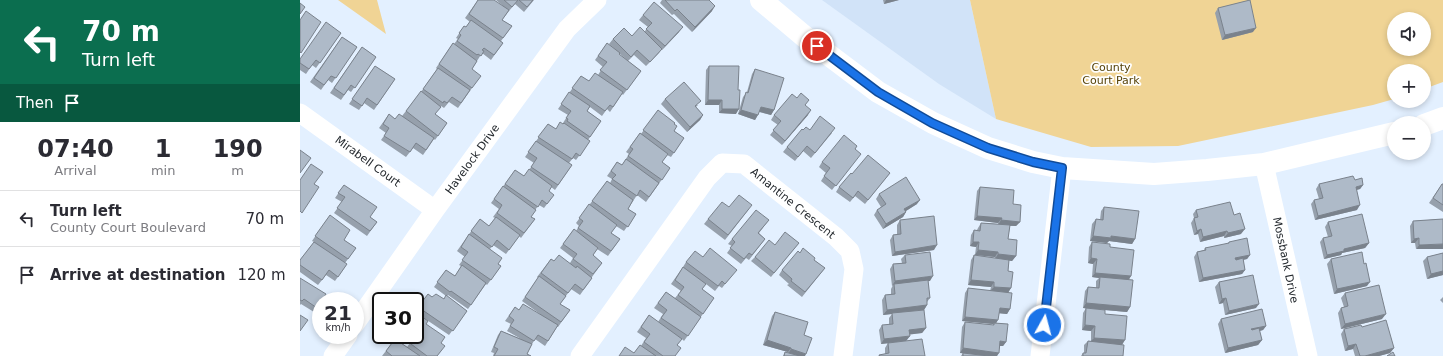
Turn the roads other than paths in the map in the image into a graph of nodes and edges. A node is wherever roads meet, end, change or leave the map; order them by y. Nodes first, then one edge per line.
1 (597, 0) edge
2 (761, 0) edge
3 (300, 113) edge
4 (1443, 118) edge
5 (1431, 122) edge
6 (1387, 136) edge
7 (1264, 164) junction
8 (1062, 168) junction
9 (435, 210) junction
10 (364, 311) edge
11 (342, 344) edge
12 (333, 356) edge
13 (580, 356) edge
14 (843, 356) edge
15 (1040, 356) edge
16 (1308, 356) edge

1 - 9 street, Havelock Drive
2 - 8 street
3 - 9 street, Mirabell Court
4 - 5 street
6 - 7 street
7 - 8 street
7 - 16 street, Mossbank Drive
8 - 15 street
9 - 10 street, Havelock Drive
11 - 12 street
13 - 14 street, Amantine Crescent

